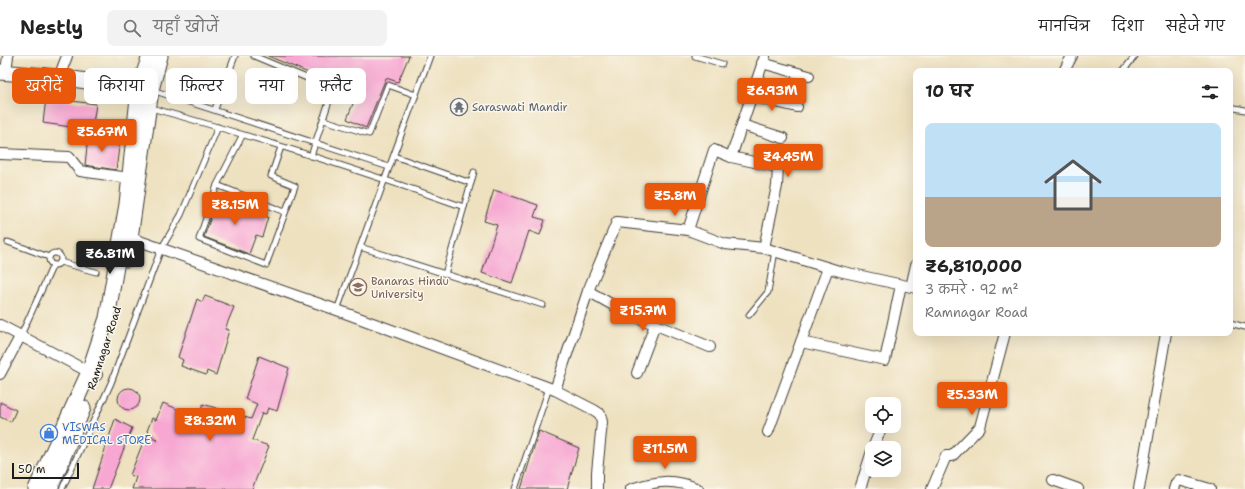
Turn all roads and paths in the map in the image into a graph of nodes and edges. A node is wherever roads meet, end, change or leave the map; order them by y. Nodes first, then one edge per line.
1 (8, 56) edge
2 (67, 56) edge
3 (235, 56) edge
4 (254, 56) edge
5 (430, 56) edge
6 (695, 56) edge
7 (1072, 56) edge
8 (1135, 56) edge
9 (155, 57) edge
10 (763, 60) edge
11 (722, 64) dead end
12 (62, 68) edge
13 (152, 68) edge
14 (1066, 68) edge
15 (1125, 68) edge
16 (3, 72) edge
17 (809, 76) dead end
18 (158, 93) edge
19 (416, 95) junction
20 (751, 96) junction
21 (142, 104) edge
22 (148, 104) edge
23 (797, 107) dead end
24 (149, 108) junction
25 (1233, 108) edge
26 (215, 109) junction
27 (1245, 110) edge
28 (324, 120) junction
29 (742, 125) junction
30 (218, 127) junction
31 (242, 136) junction
32 (784, 138) dead end
33 (317, 143) junction
34 (281, 148) junction
35 (0, 154) edge
36 (311, 156) junction
37 (394, 156) junction
38 (731, 157) junction
39 (389, 167) junction
40 (474, 172) dead end
41 (129, 178) junction
42 (385, 179) junction
43 (472, 183) junction
44 (217, 186) junction
45 (464, 207) junction
46 (285, 212) junction
47 (688, 230) junction
48 (127, 236) junction
49 (8, 242) dead end
50 (360, 247) junction
51 (764, 248) junction
52 (161, 249) junction
53 (775, 251) junction
54 (49, 257) junction
55 (60, 262) junction
56 (53, 265) junction
57 (828, 268) junction
58 (96, 272) dead end
59 (445, 274) junction
60 (913, 274) edge
61 (909, 286) edge
62 (588, 291) junction
63 (543, 305) dead end
64 (337, 310) junction
65 (749, 315) dead end
66 (1233, 324) edge
67 (0, 325) edge
68 (655, 325) junction
69 (1245, 327) edge
70 (21, 335) junction
71 (1004, 336) edge
72 (1165, 336) edge
73 (801, 342) junction
74 (710, 346) dead end
75 (637, 373) dead end
76 (0, 374) edge
77 (93, 374) junction
78 (552, 389) junction
79 (768, 432) dead end
80 (865, 473) edge
81 (1053, 480) dead end
82 (691, 488) edge
83 (36, 489) edge
84 (50, 489) edge
85 (62, 489) edge
86 (515, 489) edge
87 (597, 489) edge
88 (632, 489) edge
89 (860, 489) edge
90 (932, 489) edge
91 (1078, 489) edge
92 (1139, 489) edge
93 (1174, 489) edge
94 (1210, 489) edge

1 - 16 street
2 - 12 street
3 - 26 lane
4 - 28 lane
5 - 19 lane
6 - 11 lane
7 - 14 street
8 - 15 lane
9 - 13 main road
10 - 17 street
10 - 20 street
18 - 26 lane
19 - 28 lane
19 - 37 lane
20 - 23 street
20 - 29 street
21 - 41 main road
22 - 24 main road
24 - 30 lane
24 - 48 main road
25 - 27 lane
26 - 33 lane
28 - 33 lane
29 - 32 street
29 - 38 street
30 - 31 lane
30 - 52 lane
31 - 34 lane
31 - 44 lane
33 - 36 lane
33 - 39 lane
34 - 36 lane
34 - 46 lane
35 - 41 street
36 - 42 lane
37 - 39 lane
37 - 43 lane
38 - 47 street
38 - 51 street
39 - 42 lane
40 - 43 lane
41 - 48 main road
42 - 45 lane
42 - 50 lane
43 - 45 lane
44 - 46 lane
44 - 46 lane
45 - 59 lane
47 - 51 street
47 - 62 street
48 - 52 street
48 - 77 main road
49 - 54 lane
50 - 59 lane
50 - 64 lane
51 - 53 street
52 - 64 street
52 - 85 lane
53 - 57 street
53 - 65 lane
54 - 55 lane
54 - 56 lane
55 - 56 lane
55 - 58 lane
56 - 70 lane
57 - 61 street
57 - 73 street
59 - 63 lane
60 - 61 street
61 - 73 street
62 - 68 street
62 - 78 street
64 - 78 street
66 - 69 lane
67 - 70 street
68 - 74 street
68 - 75 street
70 - 76 street
70 - 77 street
71 - 90 street
72 - 92 street
73 - 79 street
77 - 83 main road
77 - 84 main road, Ramnagar Road
78 - 86 lane
78 - 87 street
80 - 89 street
81 - 91 street
82 - 88 street
93 - 94 street

